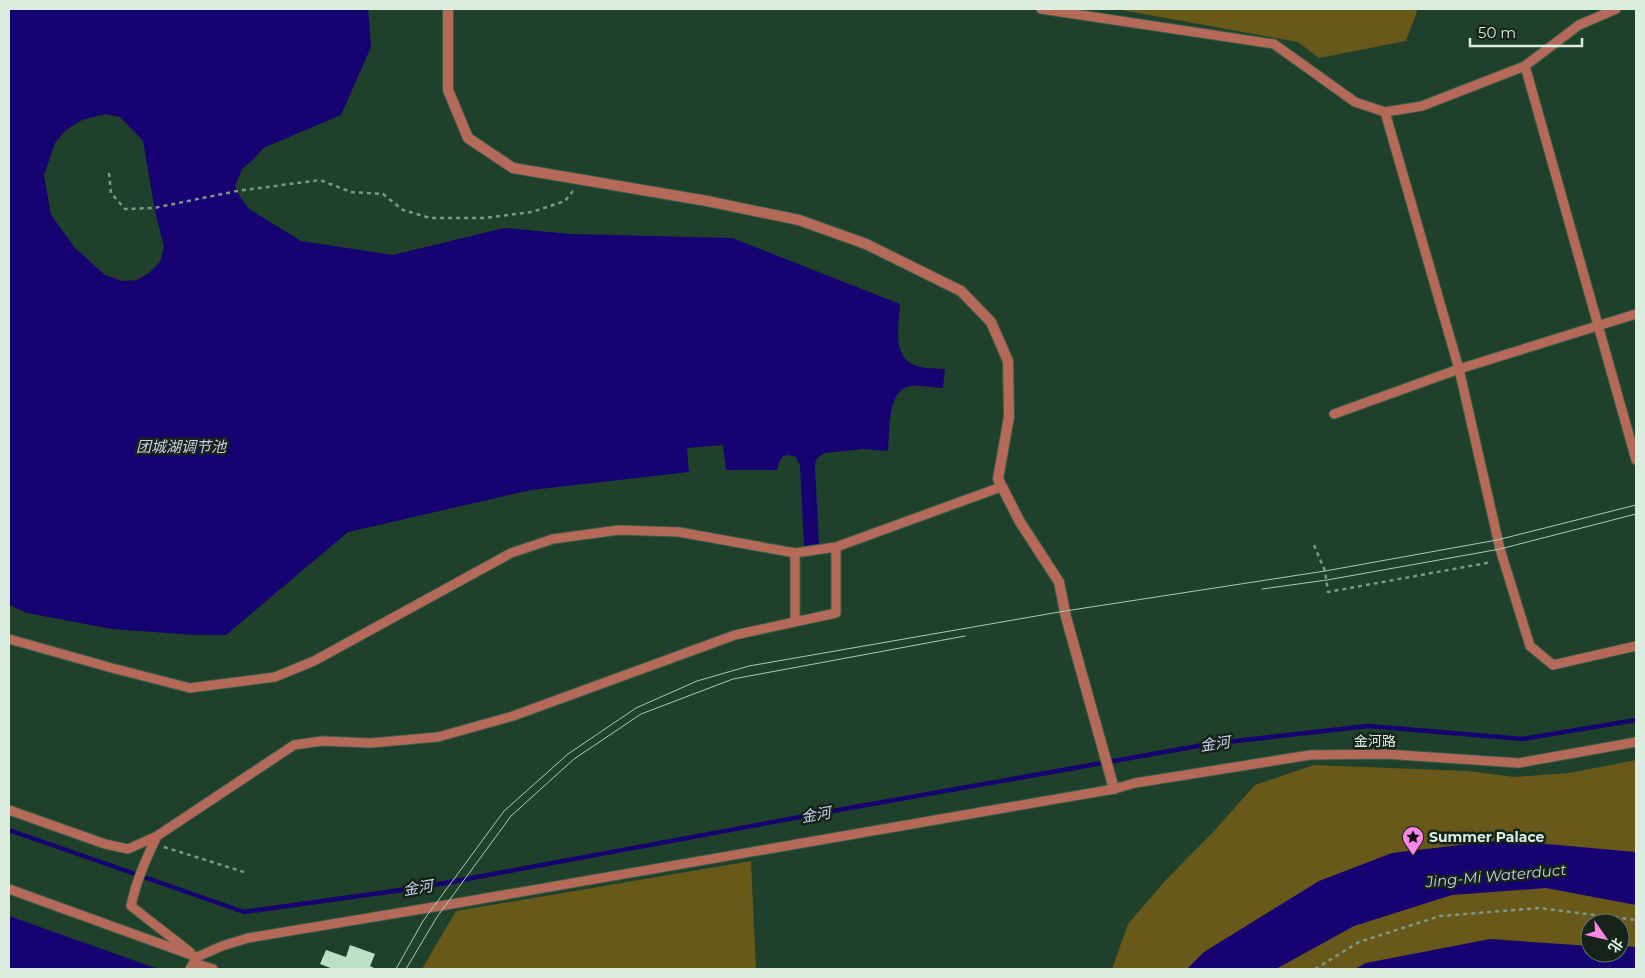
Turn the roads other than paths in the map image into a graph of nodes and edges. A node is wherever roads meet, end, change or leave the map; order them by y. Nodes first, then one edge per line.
1 (448, 9) edge
2 (1041, 9) edge
3 (1616, 9) edge
4 (1525, 66) junction
5 (1385, 112) junction
6 (1636, 314) edge
7 (1598, 326) junction
8 (1459, 368) junction
9 (1334, 414) dead end
10 (1636, 460) edge
11 (1001, 487) junction
12 (836, 547) junction
13 (796, 553) junction
14 (795, 621) junction
15 (9, 639) edge
16 (1636, 646) edge
17 (1636, 742) edge
18 (1114, 789) junction
19 (9, 810) edge
20 (155, 839) junction
21 (9, 889) edge
22 (193, 963) edge
23 (213, 969) edge

1 - 11 street
2 - 5 lane
3 - 4 lane
4 - 5 lane
4 - 7 lane
5 - 8 lane
6 - 7 lane
7 - 8 lane
7 - 10 lane
8 - 9 lane
8 - 16 lane
11 - 12 lane
11 - 18 street
12 - 13 lane
12 - 14 lane
13 - 14 lane
13 - 15 lane
14 - 20 lane
17 - 18 lane, 金河路
18 - 22 lane, 金河路
19 - 20 lane
20 - 22 lane
21 - 22 lane
22 - 23 lane

